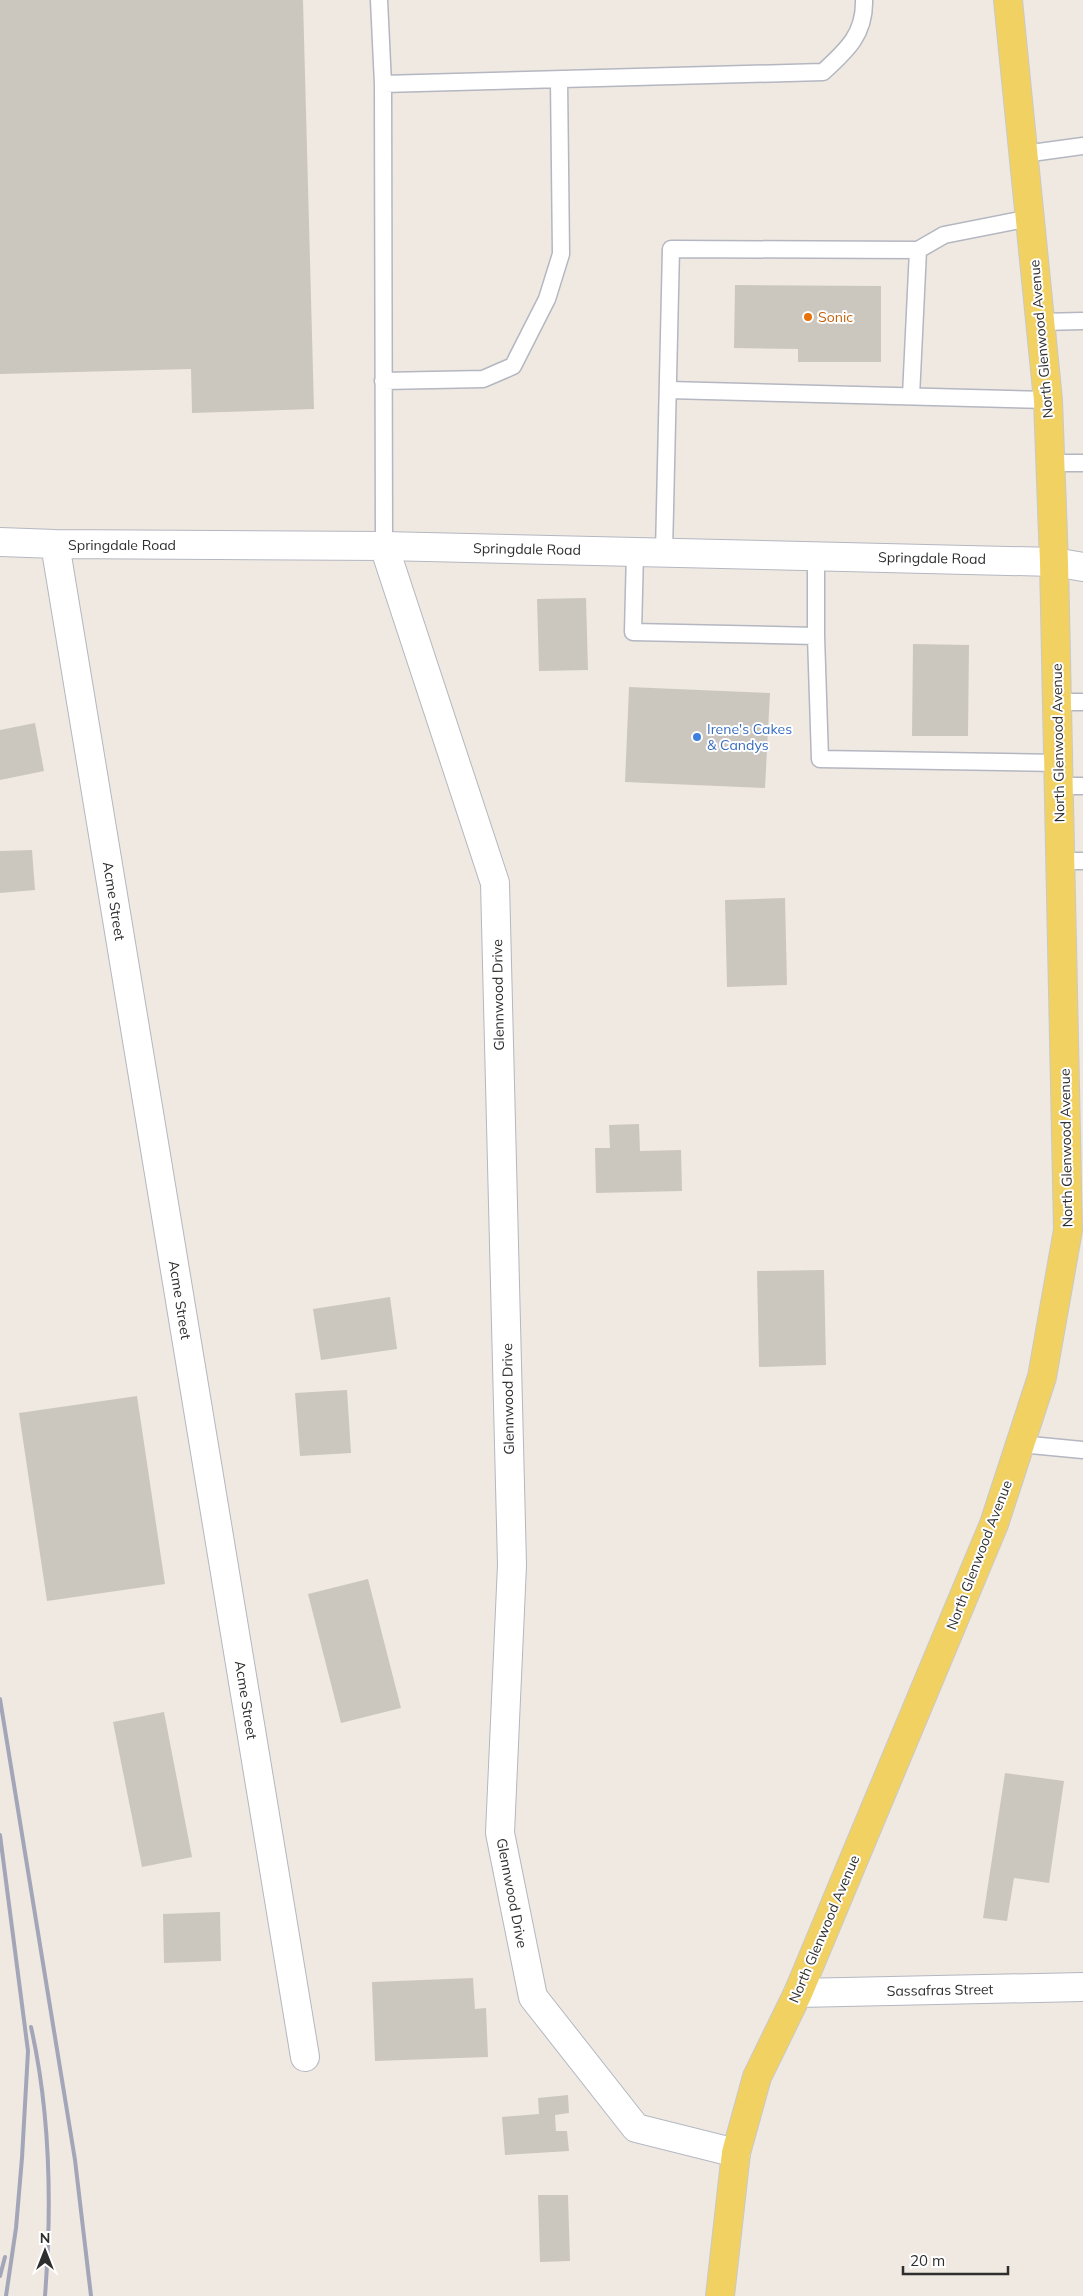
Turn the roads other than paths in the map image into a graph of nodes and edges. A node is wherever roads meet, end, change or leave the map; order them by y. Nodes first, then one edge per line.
1 (379, 0) edge
2 (864, 0) edge
3 (1008, 0) edge
4 (559, 80) junction
5 (383, 84) junction
6 (1083, 146) edge
7 (1024, 154) junction
8 (1030, 218) junction
9 (918, 250) junction
10 (1083, 321) edge
11 (1040, 322) junction
12 (383, 381) junction
13 (668, 390) junction
14 (911, 396) junction
15 (1048, 400) junction
16 (1050, 464) junction
17 (1083, 464) edge
18 (0, 542) edge
19 (55, 544) junction
20 (384, 546) junction
21 (635, 552) junction
22 (664, 552) junction
23 (816, 556) junction
24 (1054, 562) junction
25 (1083, 568) edge
26 (816, 636) junction
27 (1070, 702) edge
28 (1066, 778) edge
29 (1072, 861) edge
30 (1074, 1147) edge
31 (1020, 1444) junction
32 (1083, 1450) edge
33 (1083, 1987) edge
34 (798, 1993) junction
35 (304, 2056) dead end
36 (736, 2154) junction
37 (720, 2296) edge

1 - 5 lane
2 - 4 lane
3 - 7 main road, North Glenwood Avenue
4 - 5 lane
4 - 12 lane
5 - 12 lane
6 - 7 lane
7 - 8 main road, North Glenwood Avenue
8 - 9 lane
8 - 11 main road, North Glenwood Avenue
9 - 13 lane
9 - 14 lane
10 - 11 lane
11 - 15 main road, North Glenwood Avenue
12 - 20 lane
13 - 14 lane
13 - 22 lane
14 - 15 lane
15 - 16 main road, North Glenwood Avenue
16 - 17 lane
16 - 24 main road, North Glenwood Avenue
18 - 19 street, Springdale Road
19 - 20 street, Springdale Road
19 - 35 street, Acme Street
20 - 21 street, Springdale Road
20 - 36 street, Glennwood Drive
21 - 22 street, Springdale Road
21 - 26 lane
22 - 23 street, Springdale Road
23 - 24 street, Springdale Road
23 - 26 lane
24 - 25 street, Springdale Road
24 - 27 main road, North Glenwood Avenue
26 - 28 lane
27 - 28 main road, North Glenwood Avenue
28 - 29 main road, North Glenwood Avenue
29 - 30 main road, North Glenwood Avenue
30 - 31 main road, North Glenwood Avenue
31 - 32 lane
31 - 34 main road, North Glenwood Avenue
33 - 34 street, Sassafras Street
34 - 36 main road, North Glenwood Avenue
36 - 37 main road, North Glenwood Avenue

